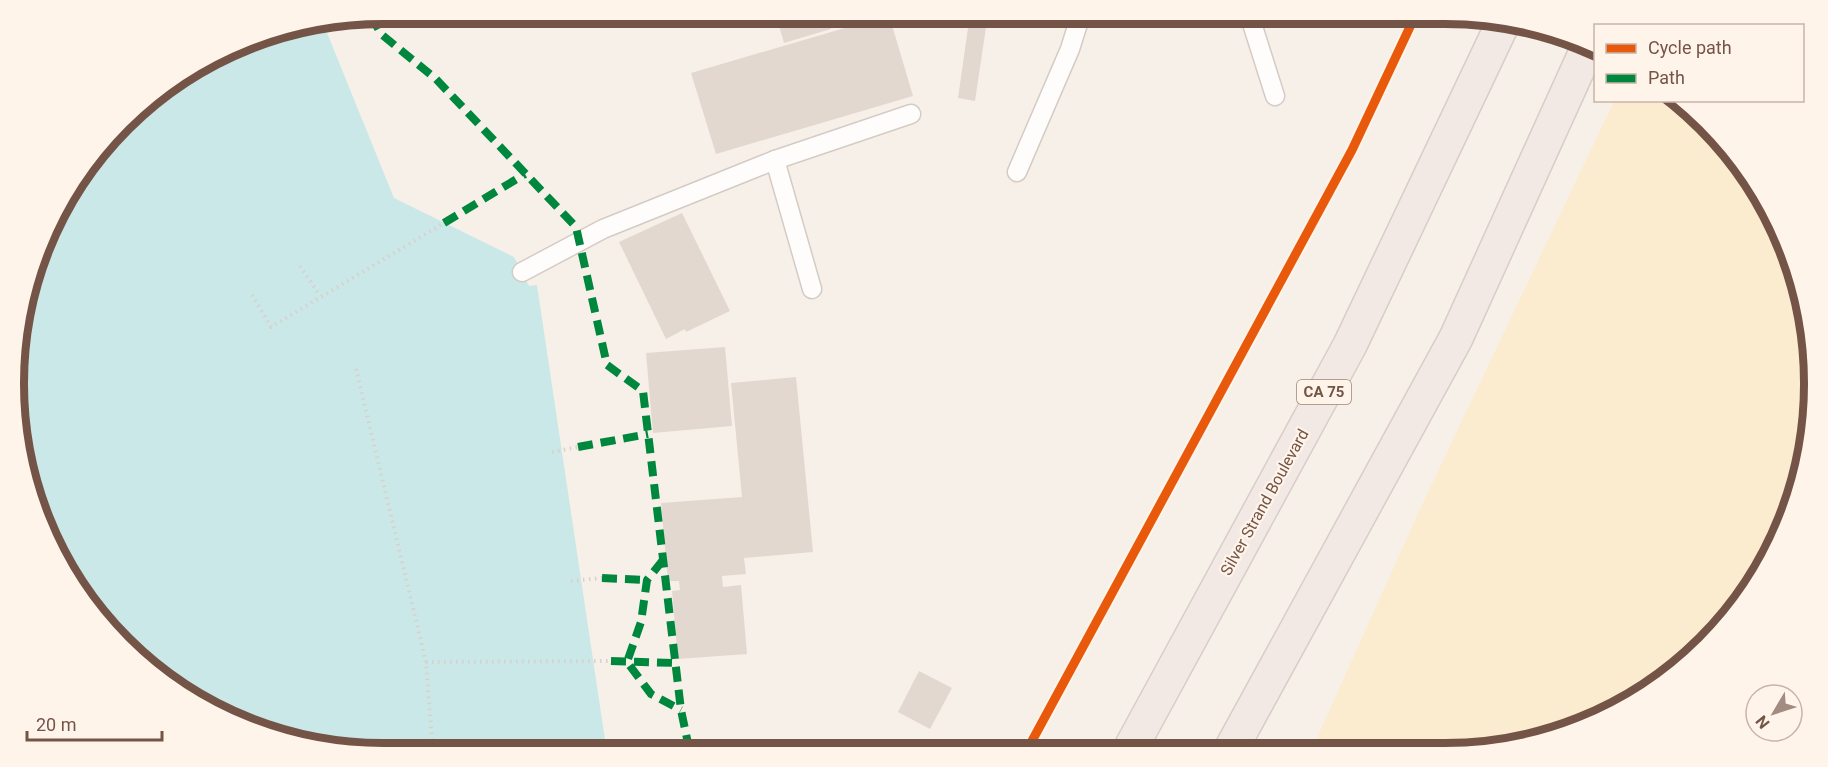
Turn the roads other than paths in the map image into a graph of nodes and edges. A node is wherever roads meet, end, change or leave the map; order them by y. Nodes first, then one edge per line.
1 (1078, 24) edge
2 (1252, 24) edge
3 (1500, 29) edge
4 (1585, 53) edge
5 (1275, 96) dead end
6 (911, 114) dead end
7 (775, 160) junction
8 (1017, 172) dead end
9 (522, 273) dead end
10 (812, 289) dead end
11 (1133, 743) edge
12 (1234, 743) edge

1 - 8 lane
2 - 5 lane
3 - 11 highway, Silver Strand Boulevard / CA 75
4 - 12 highway
6 - 7 lane
7 - 9 lane
7 - 10 lane

